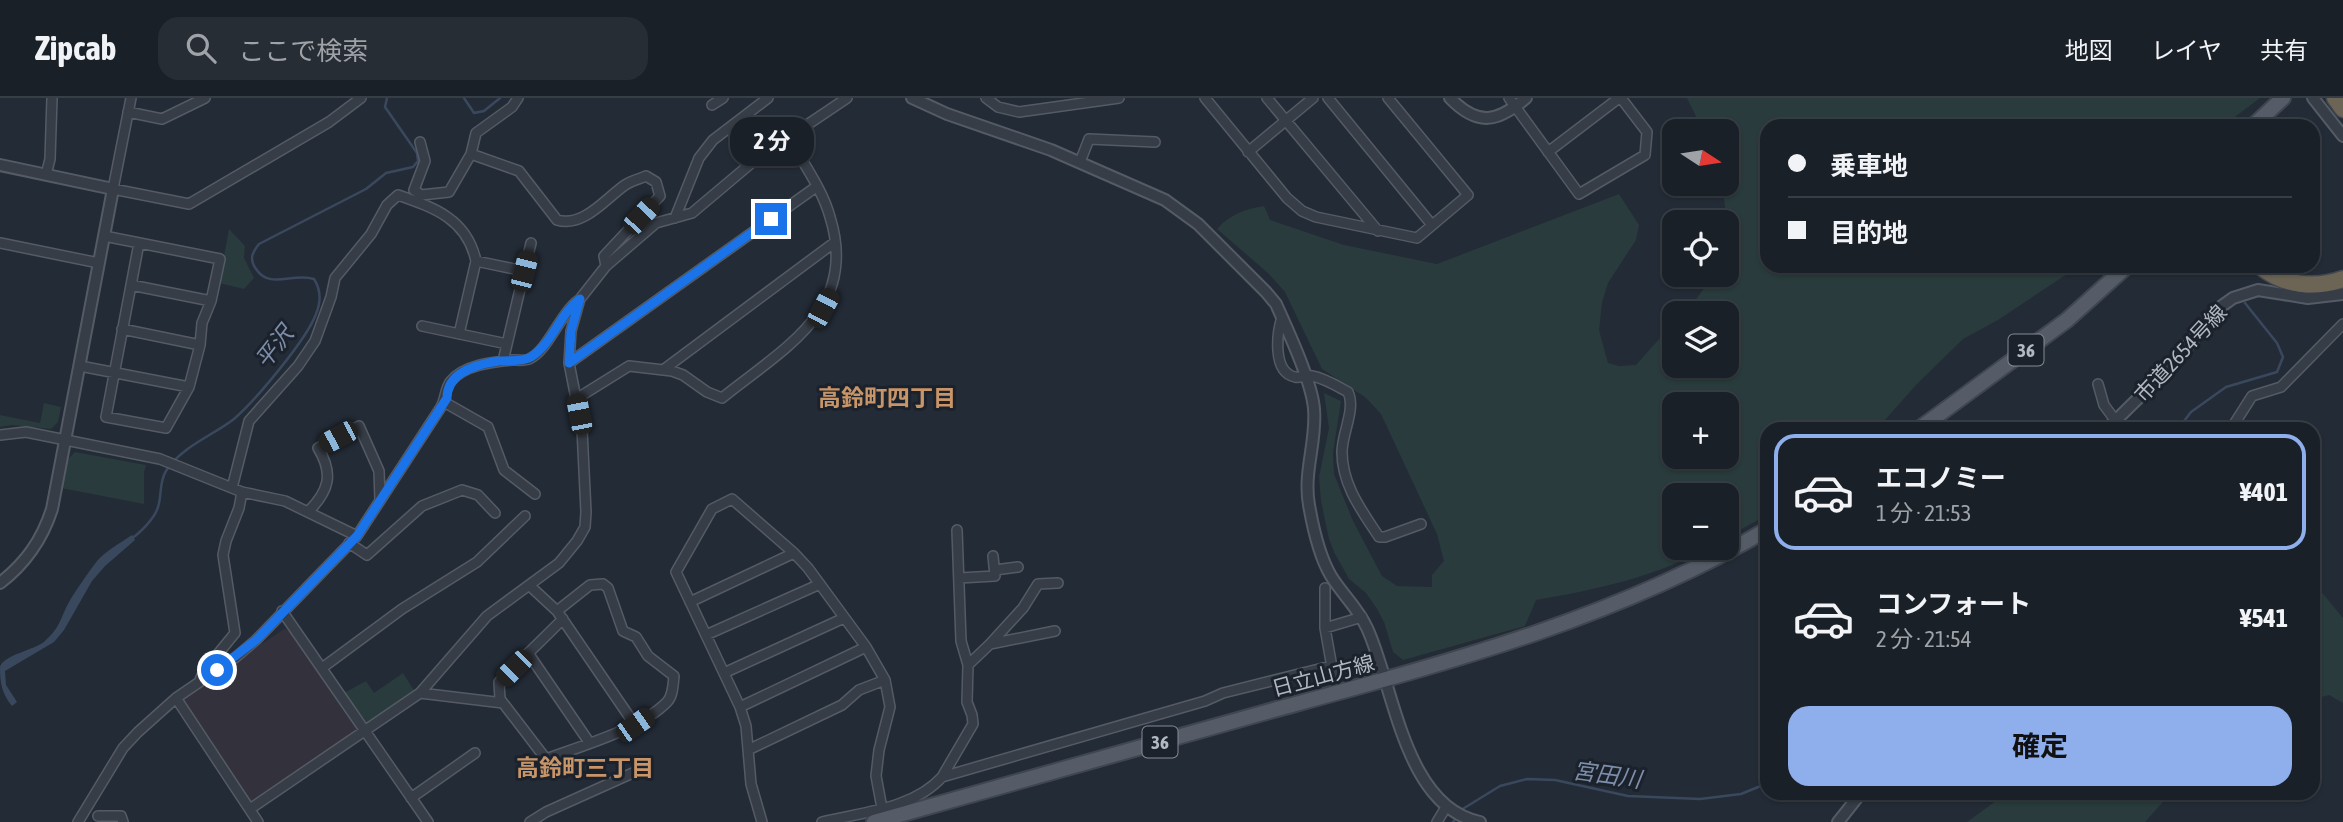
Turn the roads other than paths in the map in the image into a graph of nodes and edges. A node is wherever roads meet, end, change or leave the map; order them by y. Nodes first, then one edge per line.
1 (52, 98) edge
2 (131, 98) edge
3 (205, 98) edge
4 (361, 98) edge
5 (518, 98) edge
6 (723, 98) edge
7 (768, 98) edge
8 (847, 98) edge
9 (912, 98) edge
10 (986, 98) edge
11 (1119, 98) edge
12 (1205, 98) edge
13 (1268, 98) edge
14 (1313, 98) edge
15 (1328, 98) edge
16 (1388, 98) edge
17 (1450, 98) edge
18 (1526, 98) edge
19 (1620, 98) edge
20 (2283, 98) edge
21 (2313, 98) edge
22 (2335, 98) edge
23 (1513, 102) edge
24 (712, 105) dead end
25 (2343, 109) edge
26 (128, 112) junction
27 (2260, 119) edge
28 (1286, 120) junction
29 (788, 136) junction
30 (2343, 136) edge
31 (420, 142) dead end
32 (1155, 142) dead end
33 (1248, 152) junction
34 (1548, 152) junction
35 (471, 154) junction
36 (1080, 162) junction
37 (0, 165) edge
38 (46, 175) junction
39 (816, 187) junction
40 (113, 189) junction
41 (675, 218) junction
42 (1432, 225) junction
43 (1378, 231) junction
44 (104, 236) junction
45 (835, 242) junction
46 (0, 243) edge
47 (139, 243) junction
48 (531, 243) dead end
49 (476, 261) junction
50 (99, 262) junction
51 (606, 266) junction
52 (524, 271) junction
53 (2119, 273) edge
54 (2271, 273) edge
55 (2343, 279) edge
56 (131, 285) junction
57 (2343, 294) edge
58 (580, 299) junction
59 (211, 300) junction
60 (1282, 317) junction
61 (2343, 324) edge
62 (422, 326) dead end
63 (122, 329) junction
64 (459, 334) junction
65 (507, 344) junction
66 (200, 345) junction
67 (503, 361) junction
68 (569, 363) junction
69 (80, 366) junction
70 (663, 370) junction
71 (114, 373) junction
72 (1305, 376) junction
73 (2098, 384) dead end
74 (189, 387) junction
75 (576, 399) junction
76 (444, 402) junction
77 (1929, 422) edge
78 (2110, 422) edge
79 (2114, 422) edge
80 (2235, 422) edge
81 (0, 435) edge
82 (66, 440) junction
83 (232, 488) junction
84 (242, 492) junction
85 (535, 494) dead end
86 (380, 502) junction
87 (308, 512) junction
88 (495, 513) dead end
89 (525, 516) dead end
90 (1421, 524) dead end
91 (957, 530) dead end
92 (1760, 533) edge
93 (357, 536) junction
94 (349, 543) junction
95 (794, 553) junction
96 (993, 556) dead end
97 (1018, 567) dead end
98 (995, 570) junction
99 (959, 578) junction
100 (0, 583) edge
101 (1058, 583) dead end
102 (820, 584) junction
103 (530, 586) junction
104 (1325, 588) dead end
105 (690, 602) junction
106 (282, 611) junction
107 (560, 615) junction
108 (1362, 617) junction
109 (844, 618) junction
110 (1325, 628) junction
111 (1055, 631) dead end
112 (706, 635) junction
113 (990, 644) junction
114 (866, 647) junction
115 (528, 653) junction
116 (968, 665) junction
117 (322, 668) junction
118 (724, 673) junction
119 (885, 680) junction
120 (1384, 680) junction
121 (199, 682) junction
122 (420, 694) junction
123 (176, 698) junction
124 (503, 703) junction
125 (740, 708) junction
126 (635, 725) junction
127 (365, 730) junction
128 (589, 742) junction
129 (748, 750) junction
130 (475, 752) dead end
131 (646, 768) dead end
132 (942, 777) junction
133 (411, 798) junction
134 (1855, 800) edge
135 (89, 806) junction
136 (250, 809) junction
137 (1449, 809) junction
138 (880, 816) edge
139 (99, 819) edge
140 (78, 822) edge
141 (123, 822) edge
142 (258, 822) edge
143 (428, 822) edge
144 (530, 822) edge
145 (762, 822) edge
146 (822, 822) edge
147 (1437, 822) edge
148 (1480, 822) edge
149 (1838, 822) edge

1 - 38 street
2 - 26 street
3 - 26 street
4 - 40 street
5 - 35 street
6 - 24 street
7 - 41 street
8 - 29 street
9 - 36 street
10 - 11 street
12 - 33 street
13 - 28 street
14 - 28 street
15 - 42 street
16 - 42 street
17 - 23 street
18 - 23 street
19 - 34 street
19 - 34 street
20 - 27 main road
21 - 30 street
22 - 25 highway
23 - 34 street
26 - 40 street
28 - 33 street
28 - 43 street
29 - 39 street
29 - 41 street
31 - 35 street
32 - 36 street
33 - 43 street
35 - 51 street
36 - 60 street
37 - 38 street
38 - 40 street
39 - 45 street
39 - 68 street
40 - 44 street
41 - 51 street
42 - 43 street
44 - 47 street
44 - 50 street
45 - 70 street
45 - 70 street
46 - 50 street
47 - 56 street
47 - 59 street
48 - 52 street
49 - 52 street
49 - 64 street
49 - 83 street
50 - 69 street
51 - 58 street
52 - 65 street
53 - 77 main road, 36
54 - 55 highway
56 - 59 street
56 - 63 street
57 - 79 street, 市道2654号線
58 - 67 street
58 - 68 street
59 - 66 street
60 - 72 street
60 - 72 street
61 - 80 street
62 - 64 street
63 - 66 street
63 - 71 street
64 - 65 street
65 - 67 street
66 - 74 street
67 - 76 street
68 - 75 street
69 - 71 street
69 - 82 street
70 - 75 street
71 - 74 street
71 - 74 street
72 - 90 street
72 - 108 street
73 - 78 street
75 - 103 street
76 - 85 street
76 - 86 street
81 - 82 street
82 - 83 street
82 - 100 street
83 - 84 street
84 - 87 street
84 - 121 street
86 - 87 street
86 - 93 street
87 - 93 street
88 - 94 street
89 - 117 street
91 - 99 street
92 - 120 main road, 日立山方線 / 36
93 - 94 street
94 - 106 street
95 - 102 street
95 - 105 street
95 - 105 street
96 - 98 street
97 - 98 street
98 - 99 street
99 - 116 street
101 - 113 street
102 - 109 street
102 - 112 street
103 - 107 street
103 - 122 street
104 - 110 street
105 - 112 street
106 - 117 street
106 - 121 street
107 - 115 street
107 - 126 street
107 - 126 street
108 - 110 street
108 - 120 street
109 - 114 street
109 - 118 street
110 - 132 street
111 - 113 street
112 - 118 street
113 - 116 street
114 - 119 street
114 - 125 street
115 - 124 street
115 - 128 street
116 - 132 street
117 - 127 street
118 - 125 street
119 - 129 street
119 - 138 street
120 - 137 street
120 - 138 main road, 日立山方線 / 36
121 - 123 street
122 - 124 street
122 - 127 street
123 - 135 street
123 - 136 street
124 - 128 street
125 - 129 street
126 - 128 street
127 - 133 street
127 - 136 street
129 - 145 street
130 - 133 street
131 - 144 street
132 - 138 street
133 - 143 street
134 - 149 street
135 - 139 street
135 - 140 street
136 - 142 street
137 - 147 street
137 - 148 street
138 - 146 street
139 - 141 street

